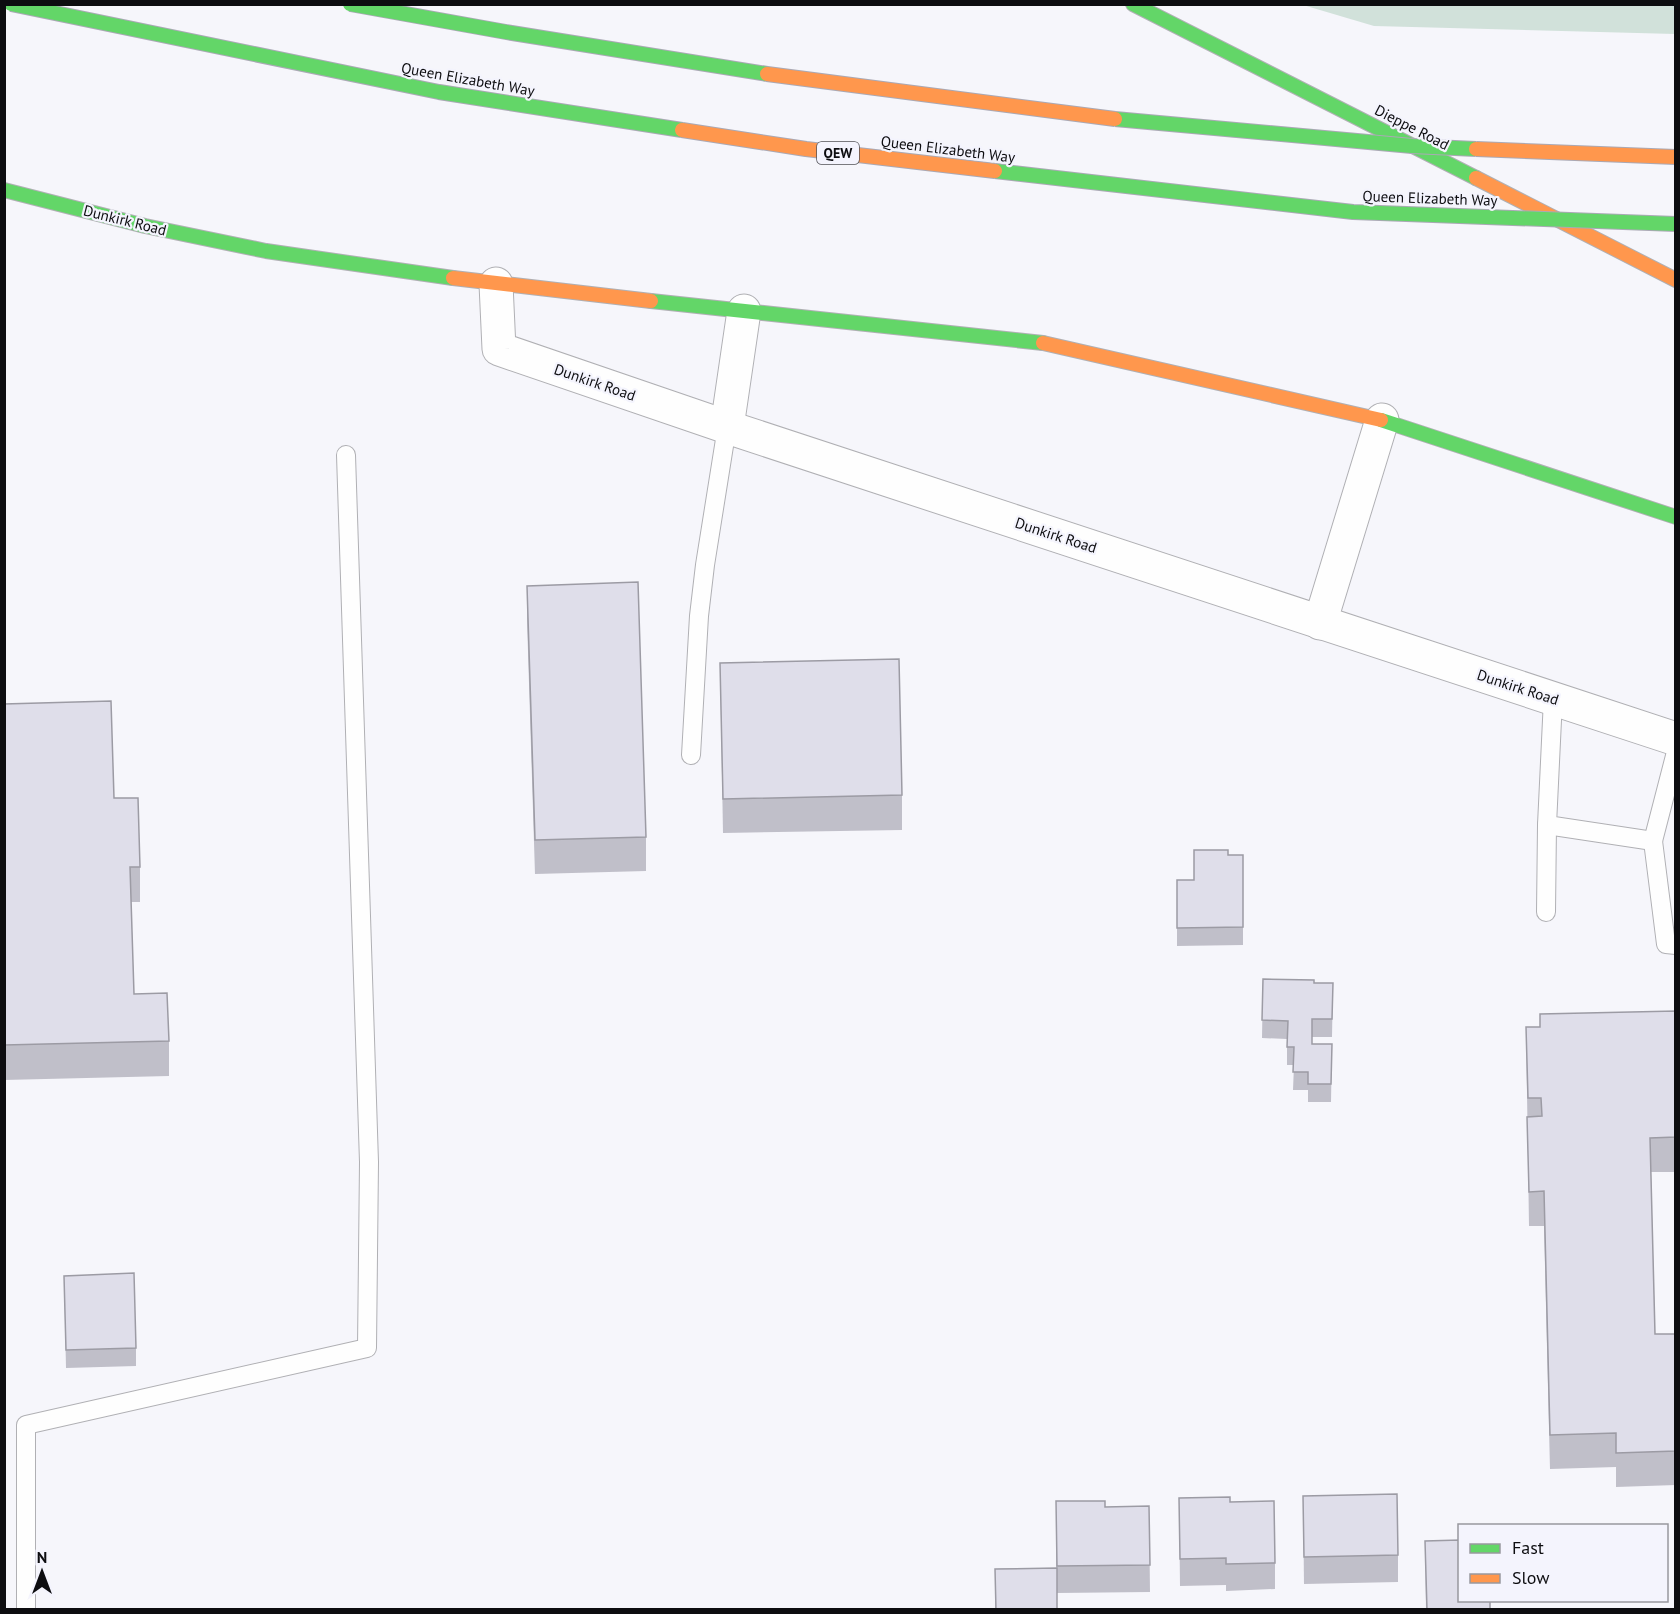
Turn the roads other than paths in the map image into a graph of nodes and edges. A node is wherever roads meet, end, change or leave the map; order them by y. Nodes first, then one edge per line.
1 (11, 4) edge
2 (350, 4) edge
3 (1133, 4) edge
4 (1676, 157) edge
5 (4, 190) edge
6 (1676, 224) edge
7 (1676, 280) edge
8 (496, 284) junction
9 (744, 311) junction
10 (1382, 420) junction
11 (727, 427) junction
12 (346, 455) dead end
13 (1676, 518) edge
14 (1320, 623) junction
15 (1553, 699) junction
16 (1676, 739) edge
17 (1676, 752) edge
18 (692, 755) dead end
19 (1547, 825) junction
20 (1653, 841) junction
21 (1546, 912) dead end
22 (1676, 945) edge
23 (26, 1610) edge

1 - 6 main road, Queen Elizabeth Way / QEW, bridge
2 - 4 main road, bridge
3 - 7 main road, Dieppe Road
5 - 8 main road, Dunkirk Road
8 - 9 main road, Dunkirk Road
8 - 11 street, Dunkirk Road
9 - 10 main road, Dunkirk Road
9 - 11 street
10 - 13 main road, Dunkirk Road
10 - 14 street
11 - 14 street, Dunkirk Road
11 - 18 lane
12 - 23 lane
14 - 15 street, Dunkirk Road
15 - 16 street, Dunkirk Road
15 - 19 lane
17 - 20 lane
19 - 20 lane
19 - 21 lane
20 - 22 lane

